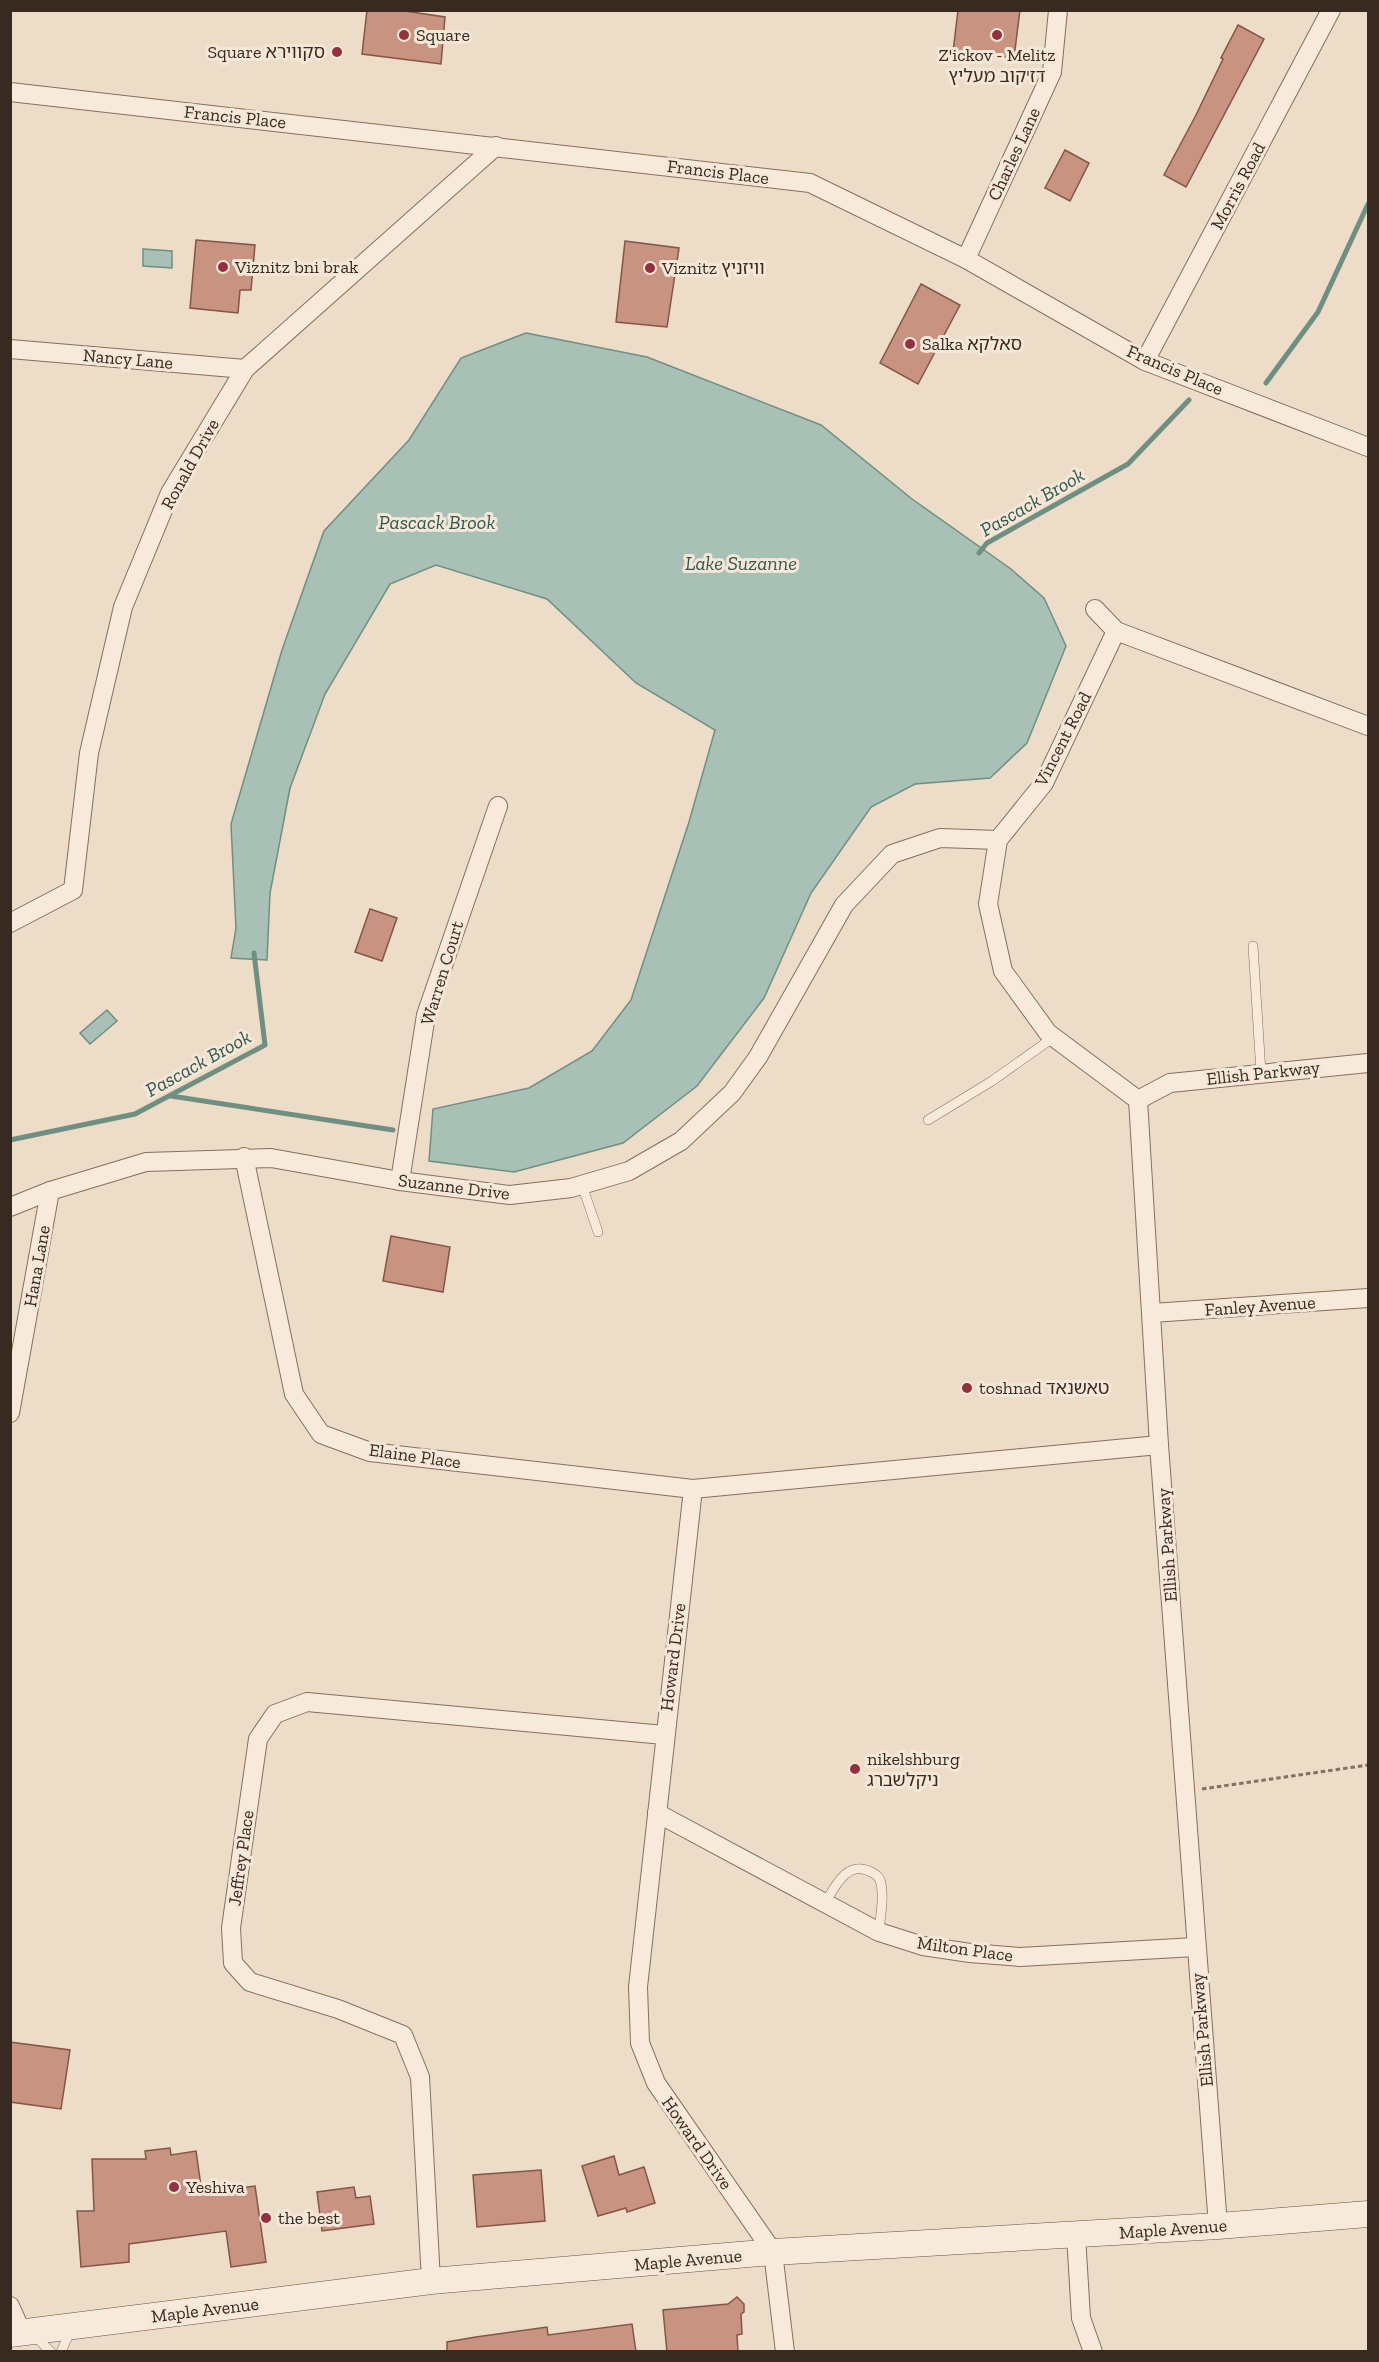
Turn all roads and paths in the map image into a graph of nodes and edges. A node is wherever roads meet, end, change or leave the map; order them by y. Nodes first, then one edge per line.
1 (1058, 10) edge
2 (1331, 10) edge
3 (10, 92) edge
4 (496, 146) junction
5 (966, 259) junction
6 (10, 349) edge
7 (1145, 361) junction
8 (245, 369) junction
9 (1368, 447) edge
10 (1095, 609) dead end
11 (1116, 631) junction
12 (1368, 726) edge
13 (498, 806) dead end
14 (998, 840) junction
15 (10, 923) edge
16 (1253, 946) dead end
17 (1054, 1037) junction
18 (1368, 1063) edge
19 (1262, 1073) junction
20 (1138, 1100) junction
21 (928, 1120) dead end
22 (244, 1157) junction
23 (400, 1181) junction
24 (582, 1185) junction
25 (50, 1191) junction
26 (10, 1207) edge
27 (598, 1232) dead end
28 (1368, 1298) edge
29 (1152, 1313) junction
30 (10, 1413) edge
31 (1159, 1445) junction
32 (693, 1489) junction
33 (664, 1735) junction
34 (1368, 1766) edge
35 (1185, 1791) junction
36 (657, 1814) junction
37 (825, 1903) junction
38 (879, 1932) junction
39 (1196, 1947) junction
40 (1368, 2214) edge
41 (1218, 2226) junction
42 (1076, 2235) junction
43 (773, 2252) junction
44 (431, 2282) junction
45 (10, 2306) edge
46 (73, 2326) junction
47 (21, 2333) edge
48 (51, 2352) edge
49 (60, 2352) edge
50 (785, 2352) edge
51 (1093, 2352) edge

1 - 5 street, Charles Lane
2 - 7 street, Morris Road
3 - 4 street, Francis Place
4 - 5 street, Francis Place
4 - 8 street, Ronald Drive
5 - 7 street, Francis Place
6 - 8 street, Nancy Lane
7 - 9 street, Francis Place
8 - 15 street, Ronald Drive
10 - 11 street
11 - 12 street
11 - 14 street, Vincent Road
13 - 23 street, Warren Court
14 - 17 street
14 - 24 street, Suzanne Drive
16 - 19 lane
17 - 20 street
17 - 21 lane
18 - 19 street, Ellish Parkway
19 - 20 street, Ellish Parkway
20 - 29 street, Ellish Parkway
22 - 23 street, Suzanne Drive
22 - 25 street, Suzanne Drive
22 - 32 street, Elaine Place
23 - 24 street, Suzanne Drive
24 - 27 lane
25 - 26 street, Suzanne Drive
25 - 30 street, Hana Lane
28 - 29 street, Fanley Avenue
29 - 31 street, Ellish Parkway
31 - 32 street
31 - 35 street, Ellish Parkway
32 - 33 street, Howard Drive
33 - 36 street, Howard Drive
33 - 44 street, Jeffrey Place
34 - 35 path
35 - 39 street, Ellish Parkway
36 - 37 street, Milton Place
36 - 43 street, Howard Drive
37 - 38 street, Milton Place
37 - 38 lane
38 - 39 street, Milton Place
39 - 41 street, Ellish Parkway
40 - 41 street, Maple Avenue
41 - 42 street, Maple Avenue
42 - 43 street, Maple Avenue
42 - 51 street
43 - 44 street, Maple Avenue
43 - 50 street
44 - 46 street, Maple Avenue
45 - 47 street
46 - 47 street, Maple Avenue
46 - 49 lane
47 - 48 lane

